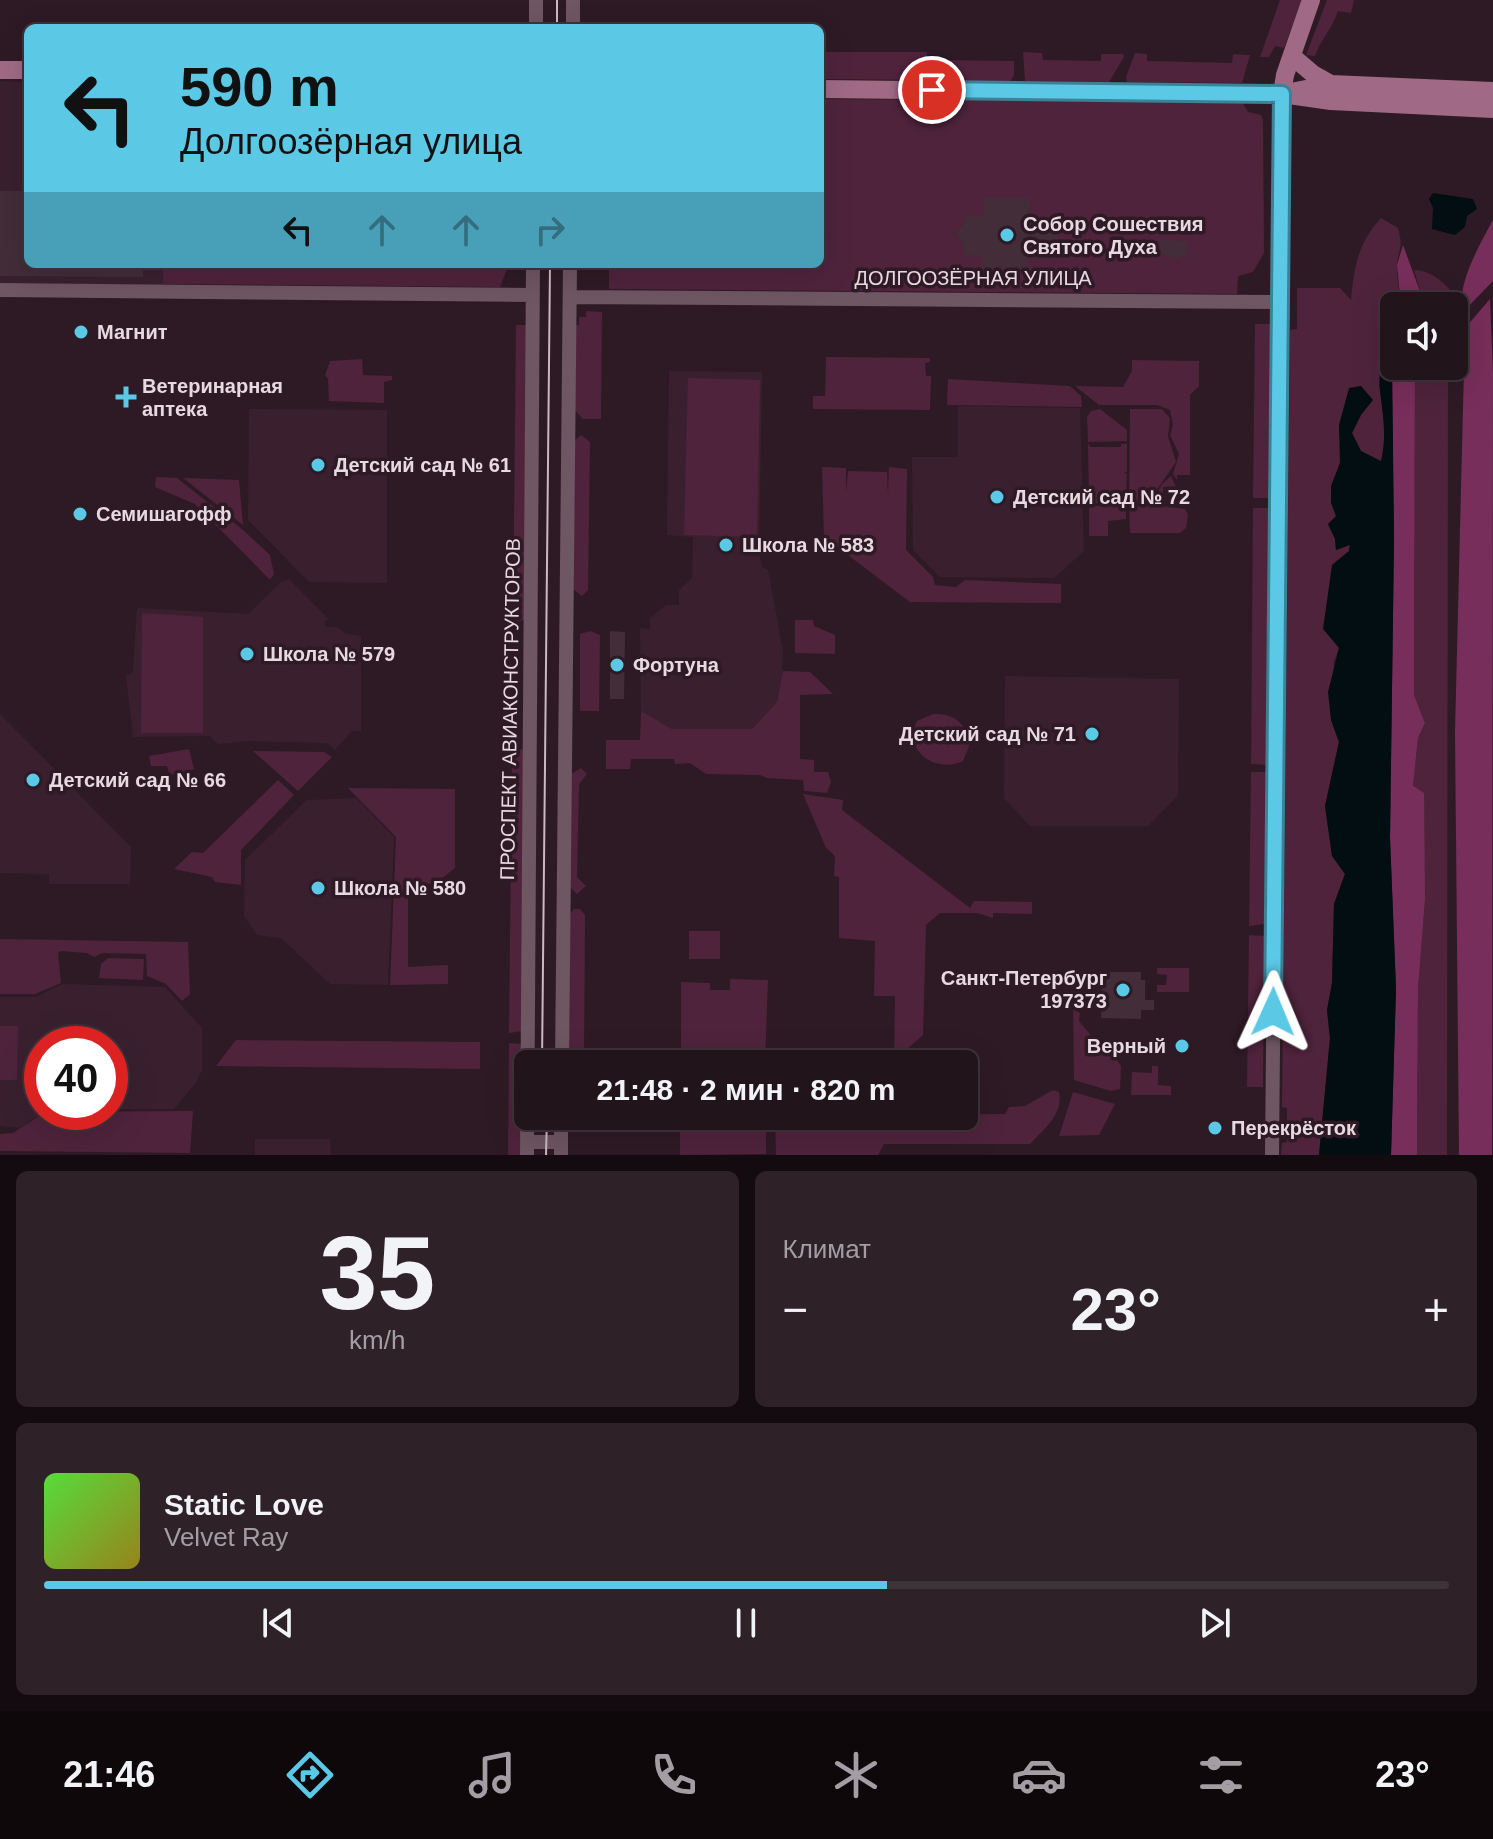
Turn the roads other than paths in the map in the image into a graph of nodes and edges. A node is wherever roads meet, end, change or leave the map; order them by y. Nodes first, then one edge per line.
1 (536, 0) edge
2 (573, 0) edge
3 (1311, 0) edge
4 (536, 24) edge
5 (573, 24) edge
6 (1292, 56) junction
7 (0, 70) edge
8 (24, 70) edge
9 (1331, 84) junction
10 (824, 89) edge
11 (1493, 91) edge
12 (1282, 94) junction
13 (1493, 109) edge
14 (533, 268) edge
15 (570, 268) edge
16 (0, 290) edge
17 (533, 295) junction
18 (570, 297) junction
19 (1280, 302) junction
20 (562, 1050) edge
21 (527, 1148) edge
22 (561, 1148) edge
23 (1272, 1155) edge

1 - 4 street
2 - 5 street
3 - 6 main road
6 - 9 main road
6 - 12 main road
7 - 8 main road
9 - 11 main road
9 - 12 main road
10 - 12 main road
12 - 13 main road
12 - 19 street
14 - 17 street, ПРОСПЕКТ АВИАКОНСТРУКТОРОВ
15 - 18 street
16 - 17 street
17 - 21 street, ПРОСПЕКТ АВИАКОНСТРУКТОРОВ
18 - 19 street, ДОЛГООЗЁРНАЯ УЛИЦА
18 - 20 street
19 - 23 street
21 - 22 street

